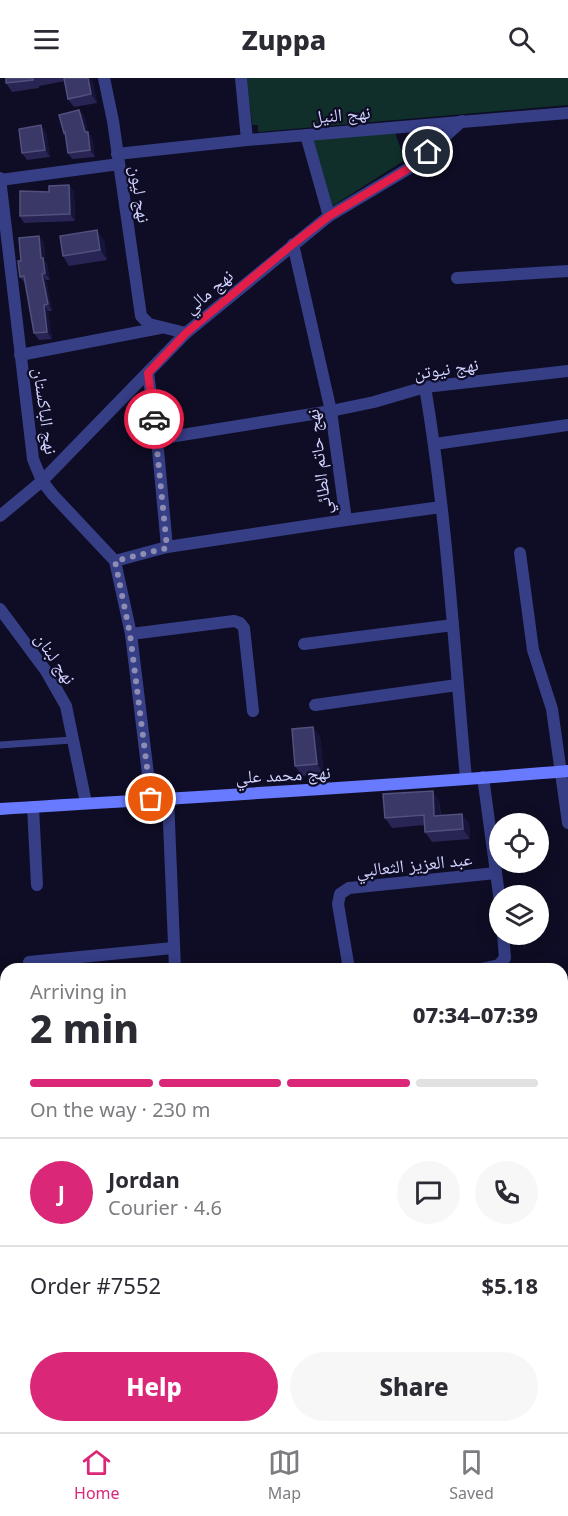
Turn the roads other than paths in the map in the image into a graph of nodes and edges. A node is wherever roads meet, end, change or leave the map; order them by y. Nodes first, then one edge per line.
1 (104, 78) edge
2 (241, 78) edge
3 (568, 112) edge
4 (462, 121) junction
5 (306, 135) junction
6 (247, 140) junction
7 (118, 159) junction
8 (0, 180) edge
9 (329, 216) junction
10 (293, 244) junction
11 (568, 271) edge
12 (457, 278) dead end
13 (160, 328) junction
14 (186, 333) junction
15 (20, 355) junction
16 (568, 371) edge
17 (148, 373) junction
18 (424, 387) junction
19 (331, 411) junction
20 (568, 425) edge
21 (157, 439) junction
22 (435, 444) junction
23 (42, 481) junction
24 (441, 507) junction
25 (0, 516) edge
26 (346, 520) junction
27 (167, 548) junction
28 (520, 553) dead end
29 (115, 561) junction
30 (0, 609) edge
31 (453, 625) junction
32 (130, 634) junction
33 (304, 644) dead end
34 (457, 685) junction
35 (315, 705) dead end
36 (253, 711) dead end
37 (72, 740) junction
38 (0, 745) edge
39 (565, 771) edge
40 (483, 777) junction
41 (466, 779) junction
42 (168, 798) junction
43 (151, 799) junction
44 (86, 803) junction
45 (33, 807) junction
46 (0, 809) edge
47 (489, 821) edge
48 (568, 823) edge
49 (496, 873) joint
50 (37, 885) dead end
51 (498, 885) edge
52 (504, 945) edge
53 (173, 948) junction
54 (30, 963) edge
55 (174, 963) edge
56 (348, 963) edge
57 (501, 963) edge

1 - 7 street, نهج ليون
2 - 6 street
3 - 4 street, نهج النيل
4 - 5 street, نهج النيل
4 - 9 street, نهج مالي
5 - 6 street, نهج النيل
5 - 9 street
6 - 7 street, نهج النيل
7 - 8 street, نهج النيل
7 - 13 street, نهج ليون
8 - 15 street, نهج الباكستان
9 - 10 street, نهج مالي
10 - 14 street, نهج مالي
10 - 19 street, نهج حاتم الطائي
11 - 12 street
13 - 14 street
13 - 15 street
14 - 17 street, نهج مالي
15 - 23 street, نهج الباكستان
16 - 18 street, نهج نيوتن
17 - 21 street
17 - 23 street, نهج مالي
18 - 19 street, نهج نيوتن
18 - 22 street
19 - 21 street, نهج نيوتن
19 - 26 street, نهج حاتم الطائي
20 - 22 street
21 - 27 street
22 - 24 street
23 - 25 street, نهج مالي
23 - 29 street, نهج الباكستان
24 - 26 street
24 - 31 street
26 - 27 street, نهج حاتم الطائي
27 - 29 street, نهج حاتم الطائي
28 - 39 street
29 - 32 street
30 - 37 street, نهج لبنان
31 - 33 street
31 - 34 street
32 - 36 street
32 - 43 street
34 - 35 street
34 - 41 street
37 - 38 lane
37 - 44 street, نهج لبنان
39 - 40 street, نهج محمد علي
39 - 48 street
40 - 41 street, نهج محمد علي
40 - 47 street
41 - 42 street, نهج محمد علي
42 - 43 street, نهج محمد علي
42 - 53 street
43 - 44 street, نهج محمد علي
44 - 45 street, نهج محمد علي
45 - 46 street, نهج محمد علي
45 - 50 street
49 - 51 street
49 - 56 street, عبد العزيز الثعالبي
52 - 57 street
53 - 54 street
53 - 55 street

